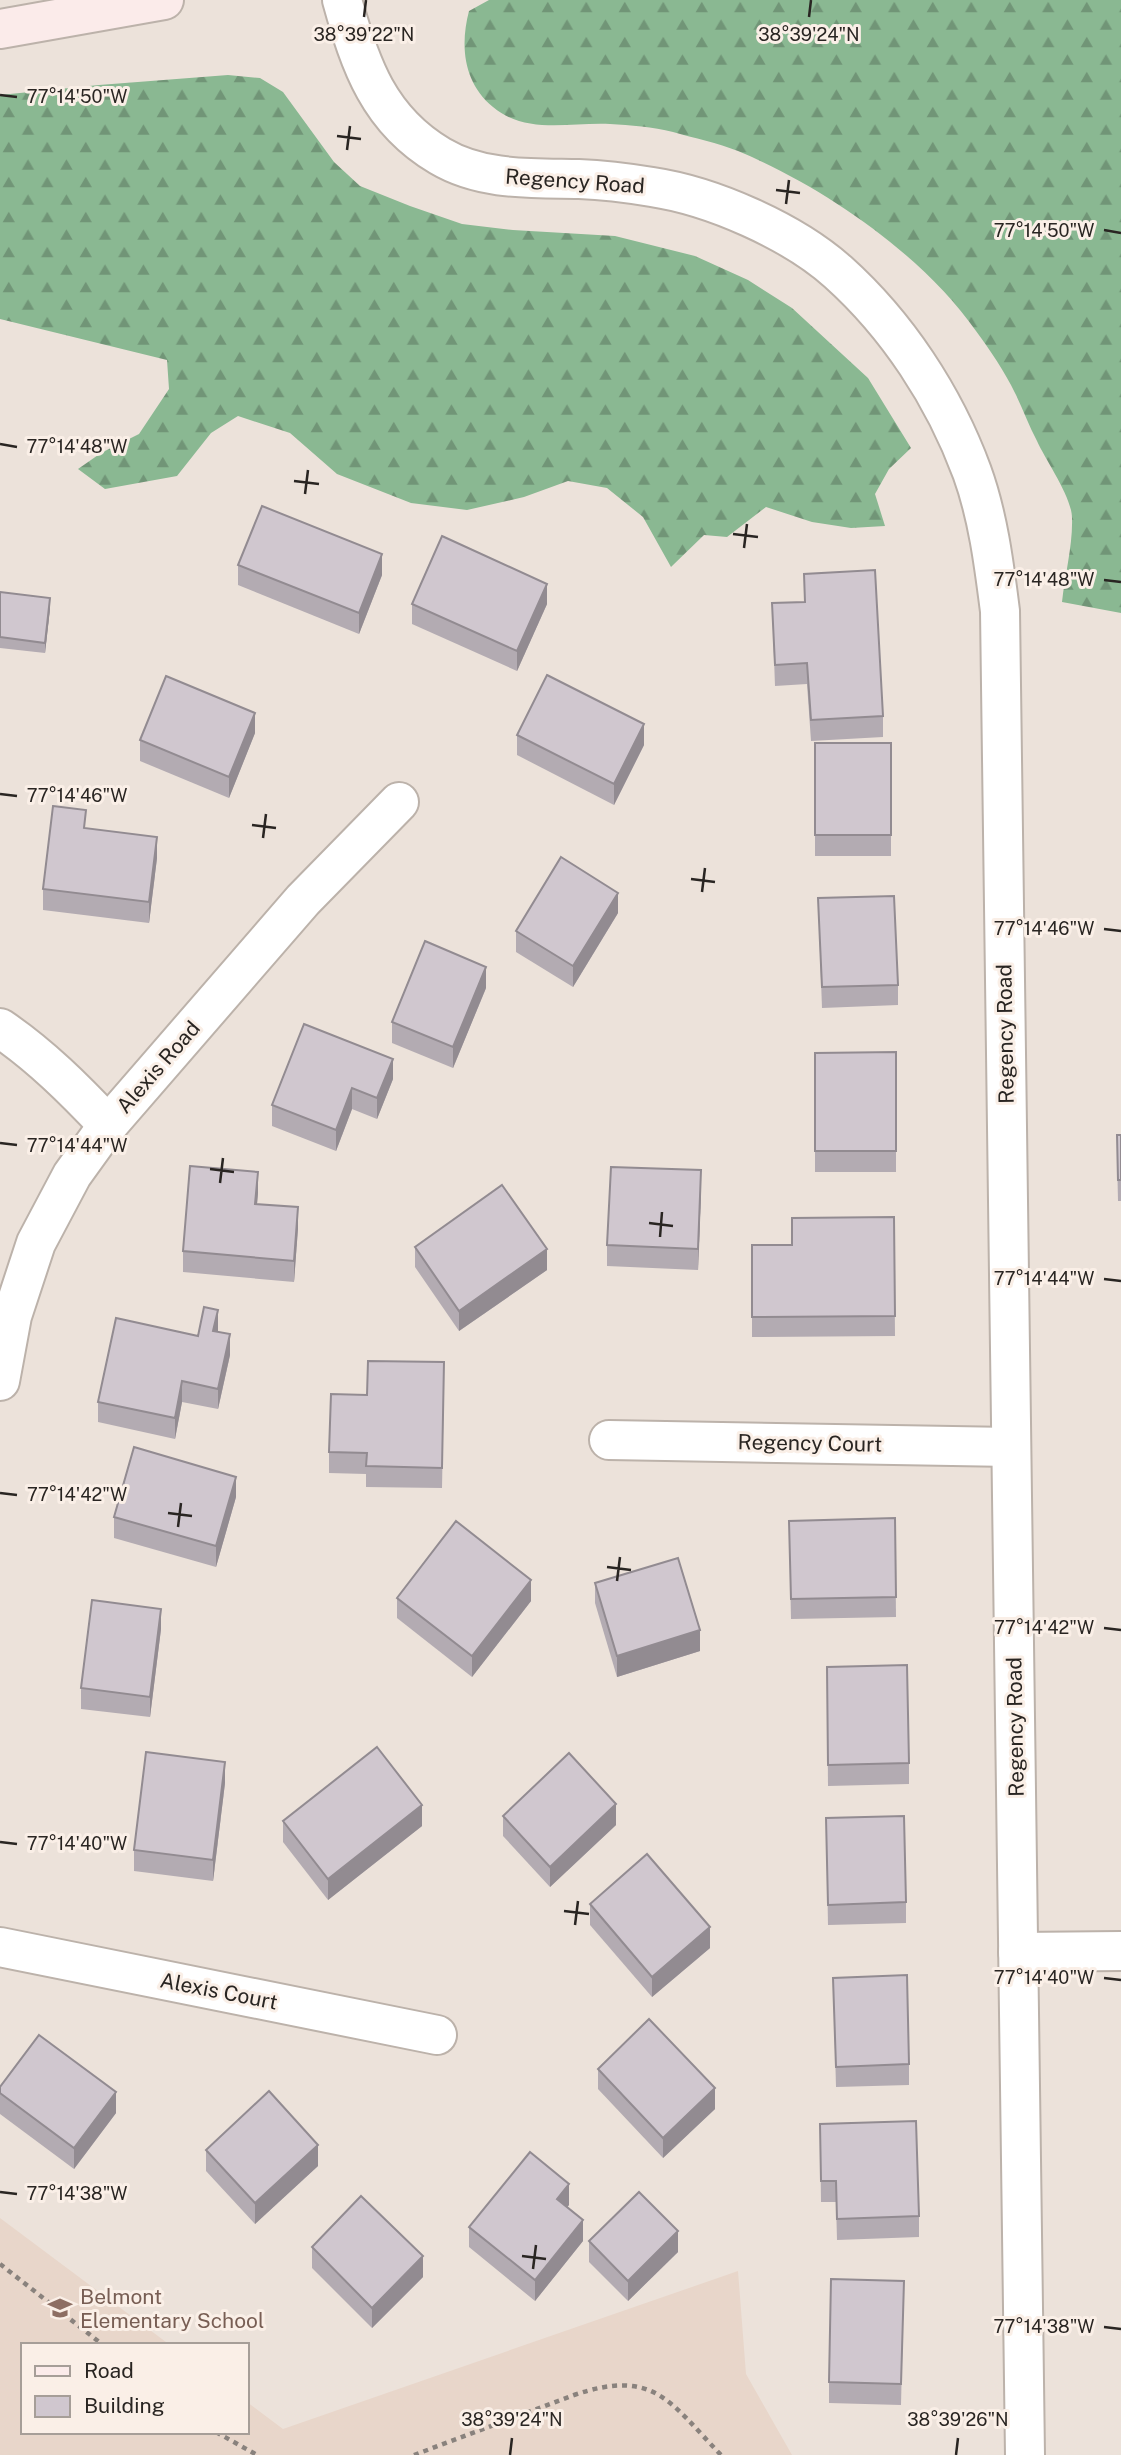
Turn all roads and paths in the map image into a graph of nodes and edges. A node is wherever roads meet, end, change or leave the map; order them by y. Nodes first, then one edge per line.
1 (163, 0) edge
2 (342, 0) edge
3 (0, 29) edge
4 (399, 802) dead end
5 (0, 1028) edge
6 (108, 1125) junction
7 (0, 1381) edge
8 (609, 1440) dead end
9 (1011, 1447) junction
10 (0, 1947) edge
11 (1121, 1951) edge
12 (1018, 1952) junction
13 (437, 2035) dead end
14 (0, 2264) edge
15 (100, 2343) edge
16 (220, 2434) edge
17 (257, 2455) edge
18 (414, 2455) edge
19 (720, 2455) edge
20 (1025, 2455) edge

1 - 3 street
2 - 9 street, Regency Road
4 - 6 street, Alexis Road
5 - 6 street
6 - 7 street, Alexis Road
8 - 9 street, Regency Court
9 - 12 street, Regency Road
10 - 13 street, Alexis Court
11 - 12 street
12 - 20 street, Regency Road
14 - 15 path
16 - 17 path
18 - 19 path

